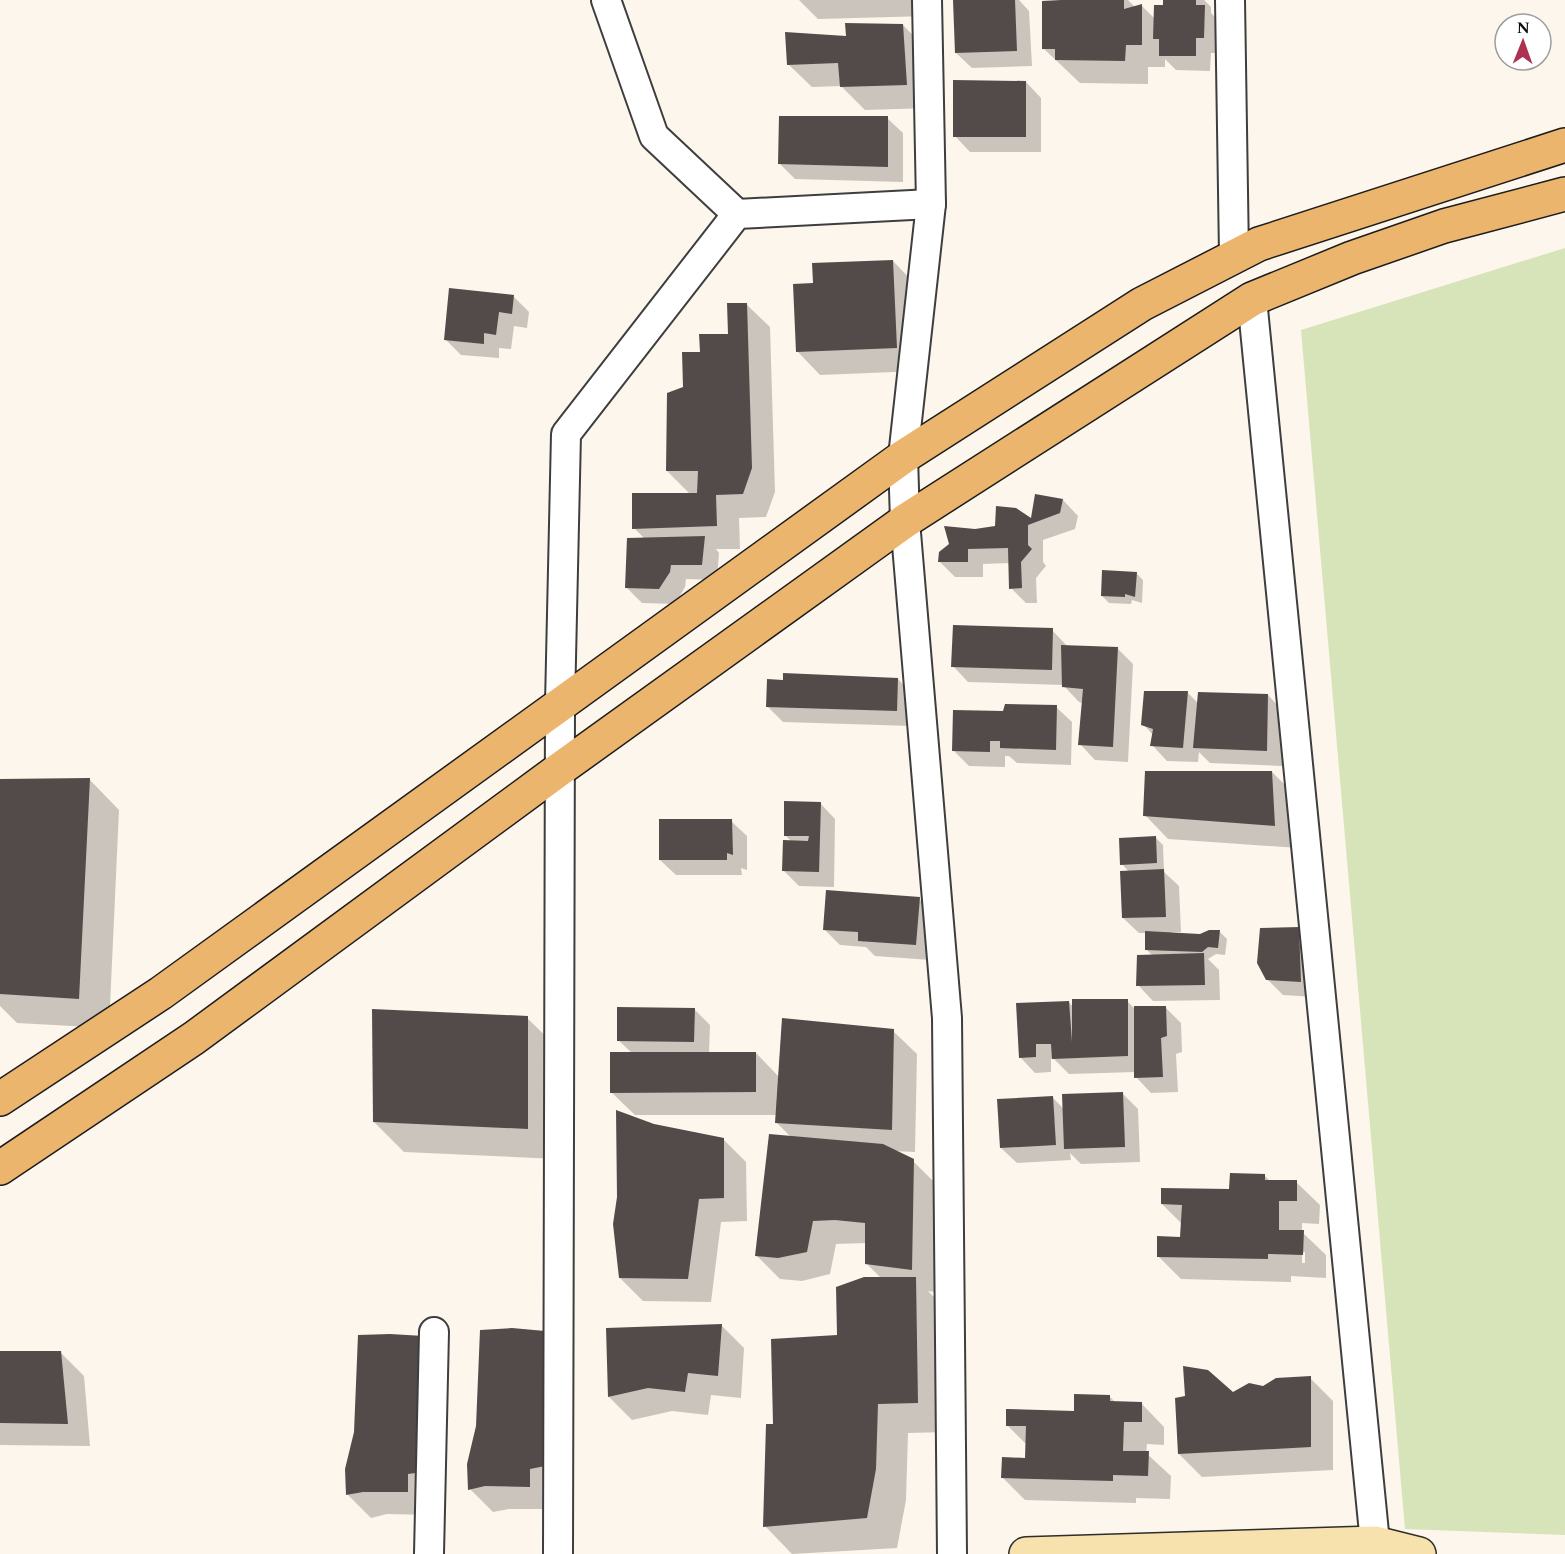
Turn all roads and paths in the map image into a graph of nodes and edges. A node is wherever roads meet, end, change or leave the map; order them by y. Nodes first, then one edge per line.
1 (606, 0) edge
2 (927, 0) edge
3 (1230, 0) edge
4 (1565, 145) edge
5 (1565, 194) edge
6 (931, 204) junction
7 (737, 214) junction
8 (1234, 255) junction
9 (1252, 299) junction
10 (903, 457) junction
11 (905, 521) junction
12 (560, 704) junction
13 (560, 769) junction
14 (0, 1099) edge
15 (0, 1168) edge
16 (434, 1332) dead end
17 (1375, 1544) junction
18 (429, 1554) edge
19 (558, 1554) edge
20 (952, 1554) edge
21 (1026, 1554) edge
22 (1419, 1554) edge

1 - 7 street
2 - 6 street
3 - 8 street
4 - 8 main road
5 - 9 main road
6 - 7 street
6 - 10 street
7 - 12 street
8 - 10 main road
9 - 11 main road
9 - 17 street
10 - 11 street
10 - 12 main road
11 - 13 main road
11 - 20 street
12 - 13 street
12 - 14 main road
13 - 15 main road
13 - 19 street
16 - 18 street
17 - 21 street
17 - 22 street

